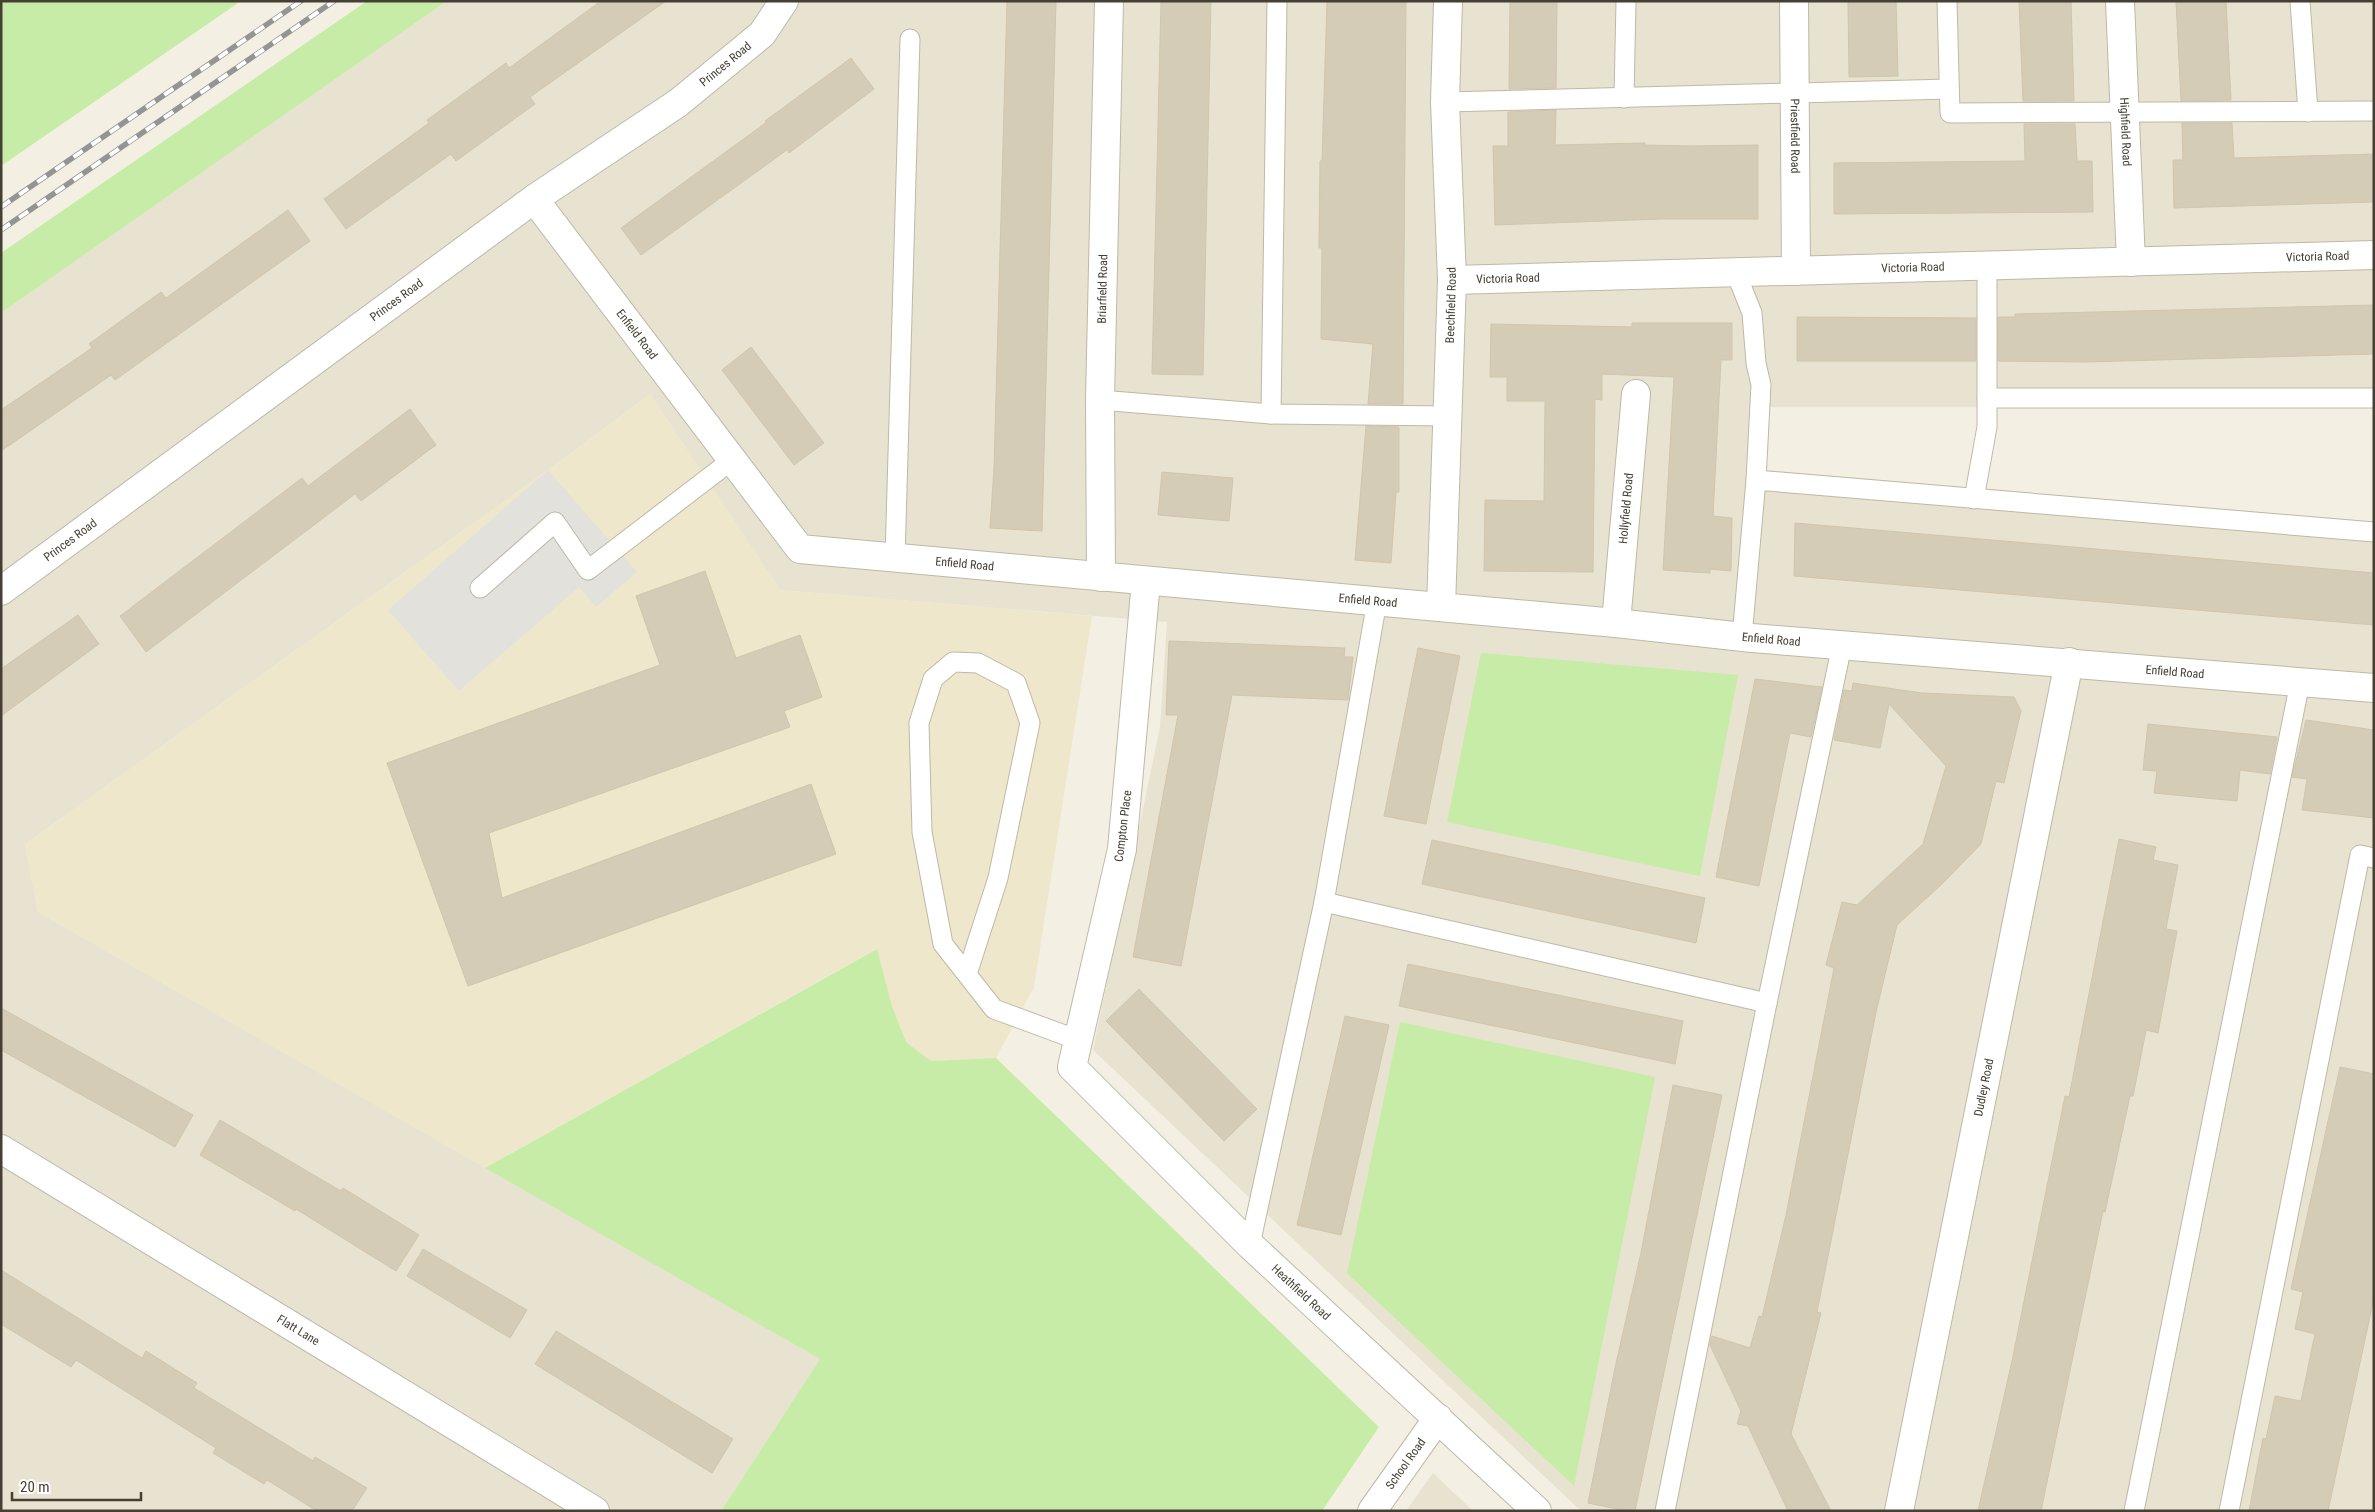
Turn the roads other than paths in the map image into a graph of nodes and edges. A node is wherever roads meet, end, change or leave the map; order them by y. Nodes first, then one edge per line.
1 (784, 1) edge
2 (1109, 1) edge
3 (1277, 1) edge
4 (1448, 1) edge
5 (1626, 1) edge
6 (1794, 1) edge
7 (1948, 1) edge
8 (2120, 1) edge
9 (2300, 1) edge
10 (910, 39) dead end
11 (1949, 89) junction
12 (1794, 94) junction
13 (1624, 98) junction
14 (1445, 102) junction
15 (2374, 111) edge
16 (2308, 112) junction
17 (2125, 113) junction
18 (534, 199) junction
19 (2374, 255) edge
20 (2131, 262) junction
21 (1987, 266) junction
22 (1796, 271) junction
23 (1736, 273) junction
24 (1452, 280) junction
25 (1636, 394) dead end
26 (1987, 398) junction
27 (2374, 398) edge
28 (1100, 400) junction
29 (1271, 414) junction
30 (1448, 416) junction
31 (732, 460) junction
32 (1756, 480) junction
33 (1974, 499) junction
34 (2374, 532) edge
35 (895, 558) junction
36 (1102, 577) junction
37 (1146, 580) junction
38 (480, 588) dead end
39 (1, 591) edge
40 (1377, 602) junction
41 (1442, 607) junction
42 (1616, 623) junction
43 (1742, 637) junction
44 (1842, 645) junction
45 (2069, 662) junction
46 (2300, 682) junction
47 (2374, 688) edge
48 (2374, 858) edge
49 (1324, 902) junction
50 (967, 974) junction
51 (1767, 1003) junction
52 (1078, 1040) junction
53 (1072, 1067) joint
54 (1, 1149) edge
55 (1250, 1245) junction
56 (1438, 1418) junction
57 (596, 1511) edge
58 (1372, 1511) edge
59 (1537, 1511) edge
60 (1665, 1511) edge
61 (1899, 1511) edge
62 (2134, 1511) edge
63 (2229, 1511) edge

1 - 18 street, Princes Road
2 - 28 street, Briarfield Road
3 - 29 lane
4 - 14 street, Beechfield Road
5 - 13 lane
6 - 12 street, Priestfield Road
7 - 11 lane
8 - 17 street, Highfield Road
9 - 16 lane
10 - 35 lane
11 - 12 lane
11 - 17 lane
12 - 13 lane
12 - 22 street, Priestfield Road
13 - 14 lane
14 - 24 street, Beechfield Road
15 - 16 lane
16 - 17 lane
17 - 20 street, Highfield Road
18 - 31 street, Enfield Road
18 - 39 street, Princes Road
19 - 20 street, Victoria Road
20 - 21 street, Victoria Road
21 - 22 street, Victoria Road
21 - 26 lane
22 - 23 street, Victoria Road
23 - 24 street, Victoria Road
23 - 32 lane
24 - 30 street, Beechfield Road
25 - 42 street, Hollyfield Road
26 - 27 lane
26 - 33 lane
28 - 29 lane
28 - 36 street, Briarfield Road
29 - 30 lane
30 - 41 street, Beechfield Road
31 - 35 street, Enfield Road
31 - 38 lane
32 - 33 lane
32 - 43 lane
33 - 34 lane
35 - 36 street, Enfield Road
36 - 37 street, Enfield Road
37 - 40 street, Enfield Road
37 - 52 street, Compton Place
40 - 41 street, Enfield Road
40 - 49 lane
41 - 42 street, Enfield Road
42 - 43 street, Enfield Road
43 - 44 street, Enfield Road
44 - 45 street, Enfield Road
44 - 51 lane
45 - 46 street, Enfield Road
45 - 61 street, Dudley Road
46 - 47 street, Enfield Road
46 - 62 lane
48 - 63 lane
49 - 51 lane
49 - 55 lane
50 - 50 lane
50 - 52 lane
51 - 60 lane
52 - 53 street, Compton Place
53 - 55 street, Heathfield Road
54 - 57 street, Flatt Lane
55 - 56 street, Heathfield Road
56 - 58 street, School Road
56 - 59 street, Heathfield Road

